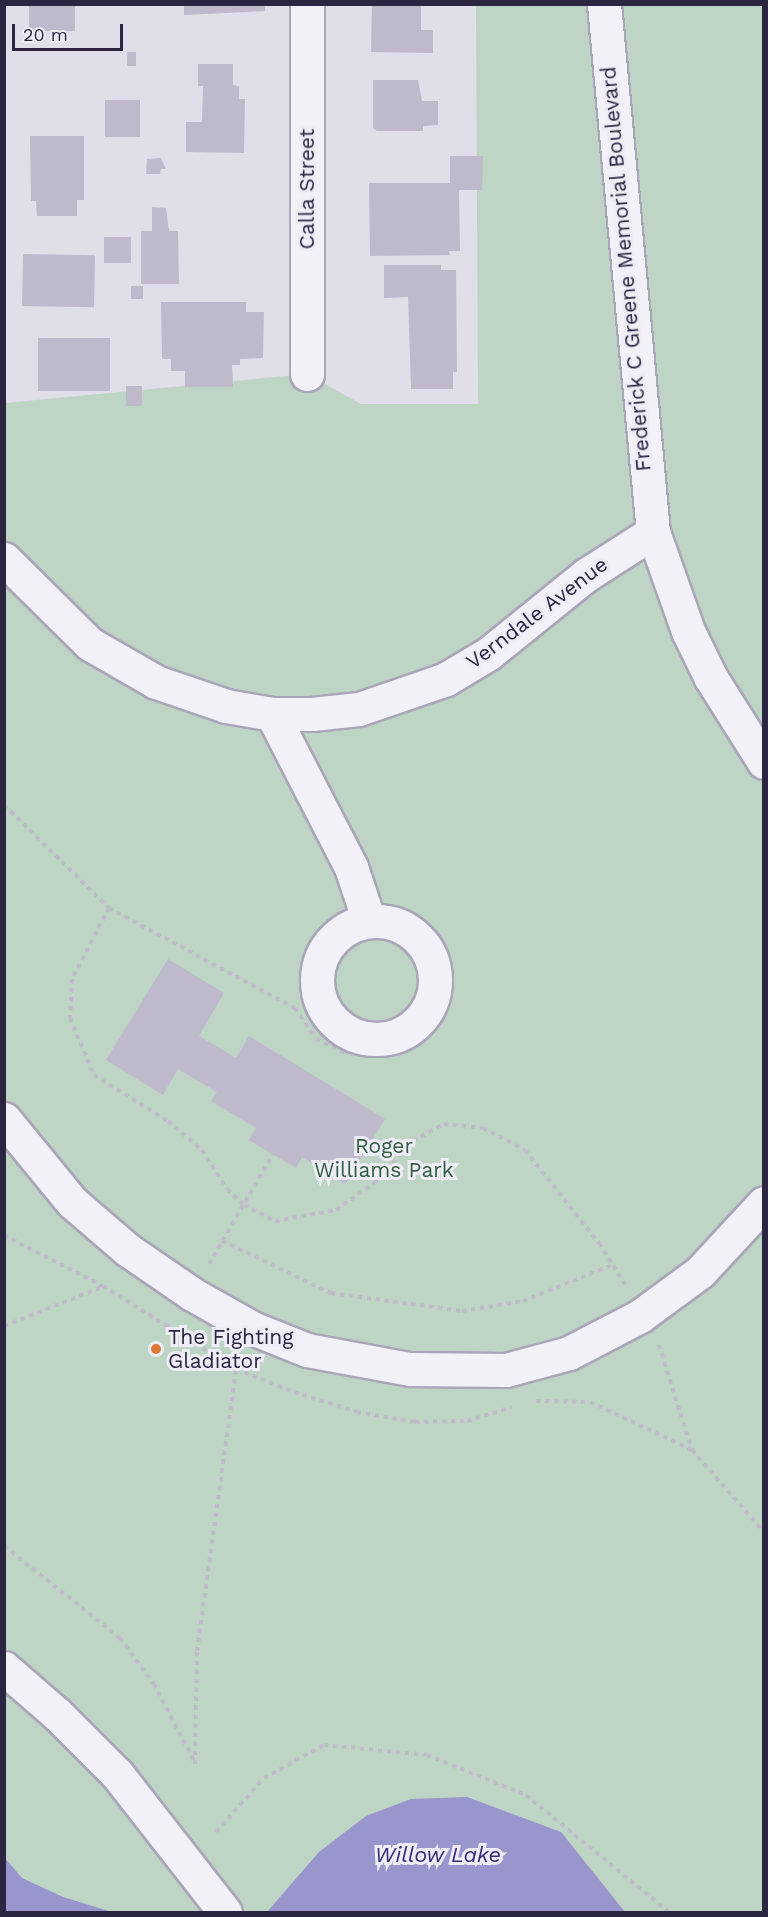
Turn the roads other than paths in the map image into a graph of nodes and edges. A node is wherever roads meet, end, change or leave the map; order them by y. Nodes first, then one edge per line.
1 (307, 4) edge
2 (604, 4) edge
3 (307, 374) dead end
4 (653, 532) junction
5 (4, 559) edge
6 (272, 714) junction
7 (764, 762) edge
8 (369, 921) junction
9 (4, 1119) edge
10 (764, 1203) edge
11 (4, 1668) edge
12 (225, 1912) edge

1 - 3 street, Calla Street
2 - 4 street, Frederick C Greene Memorial Boulevard
4 - 6 street, Verndale Avenue
4 - 7 street, Frederick C Greene Memorial Boulevard
5 - 6 street, Verndale Avenue
6 - 8 street
8 - 8 street
9 - 10 street
11 - 12 street

